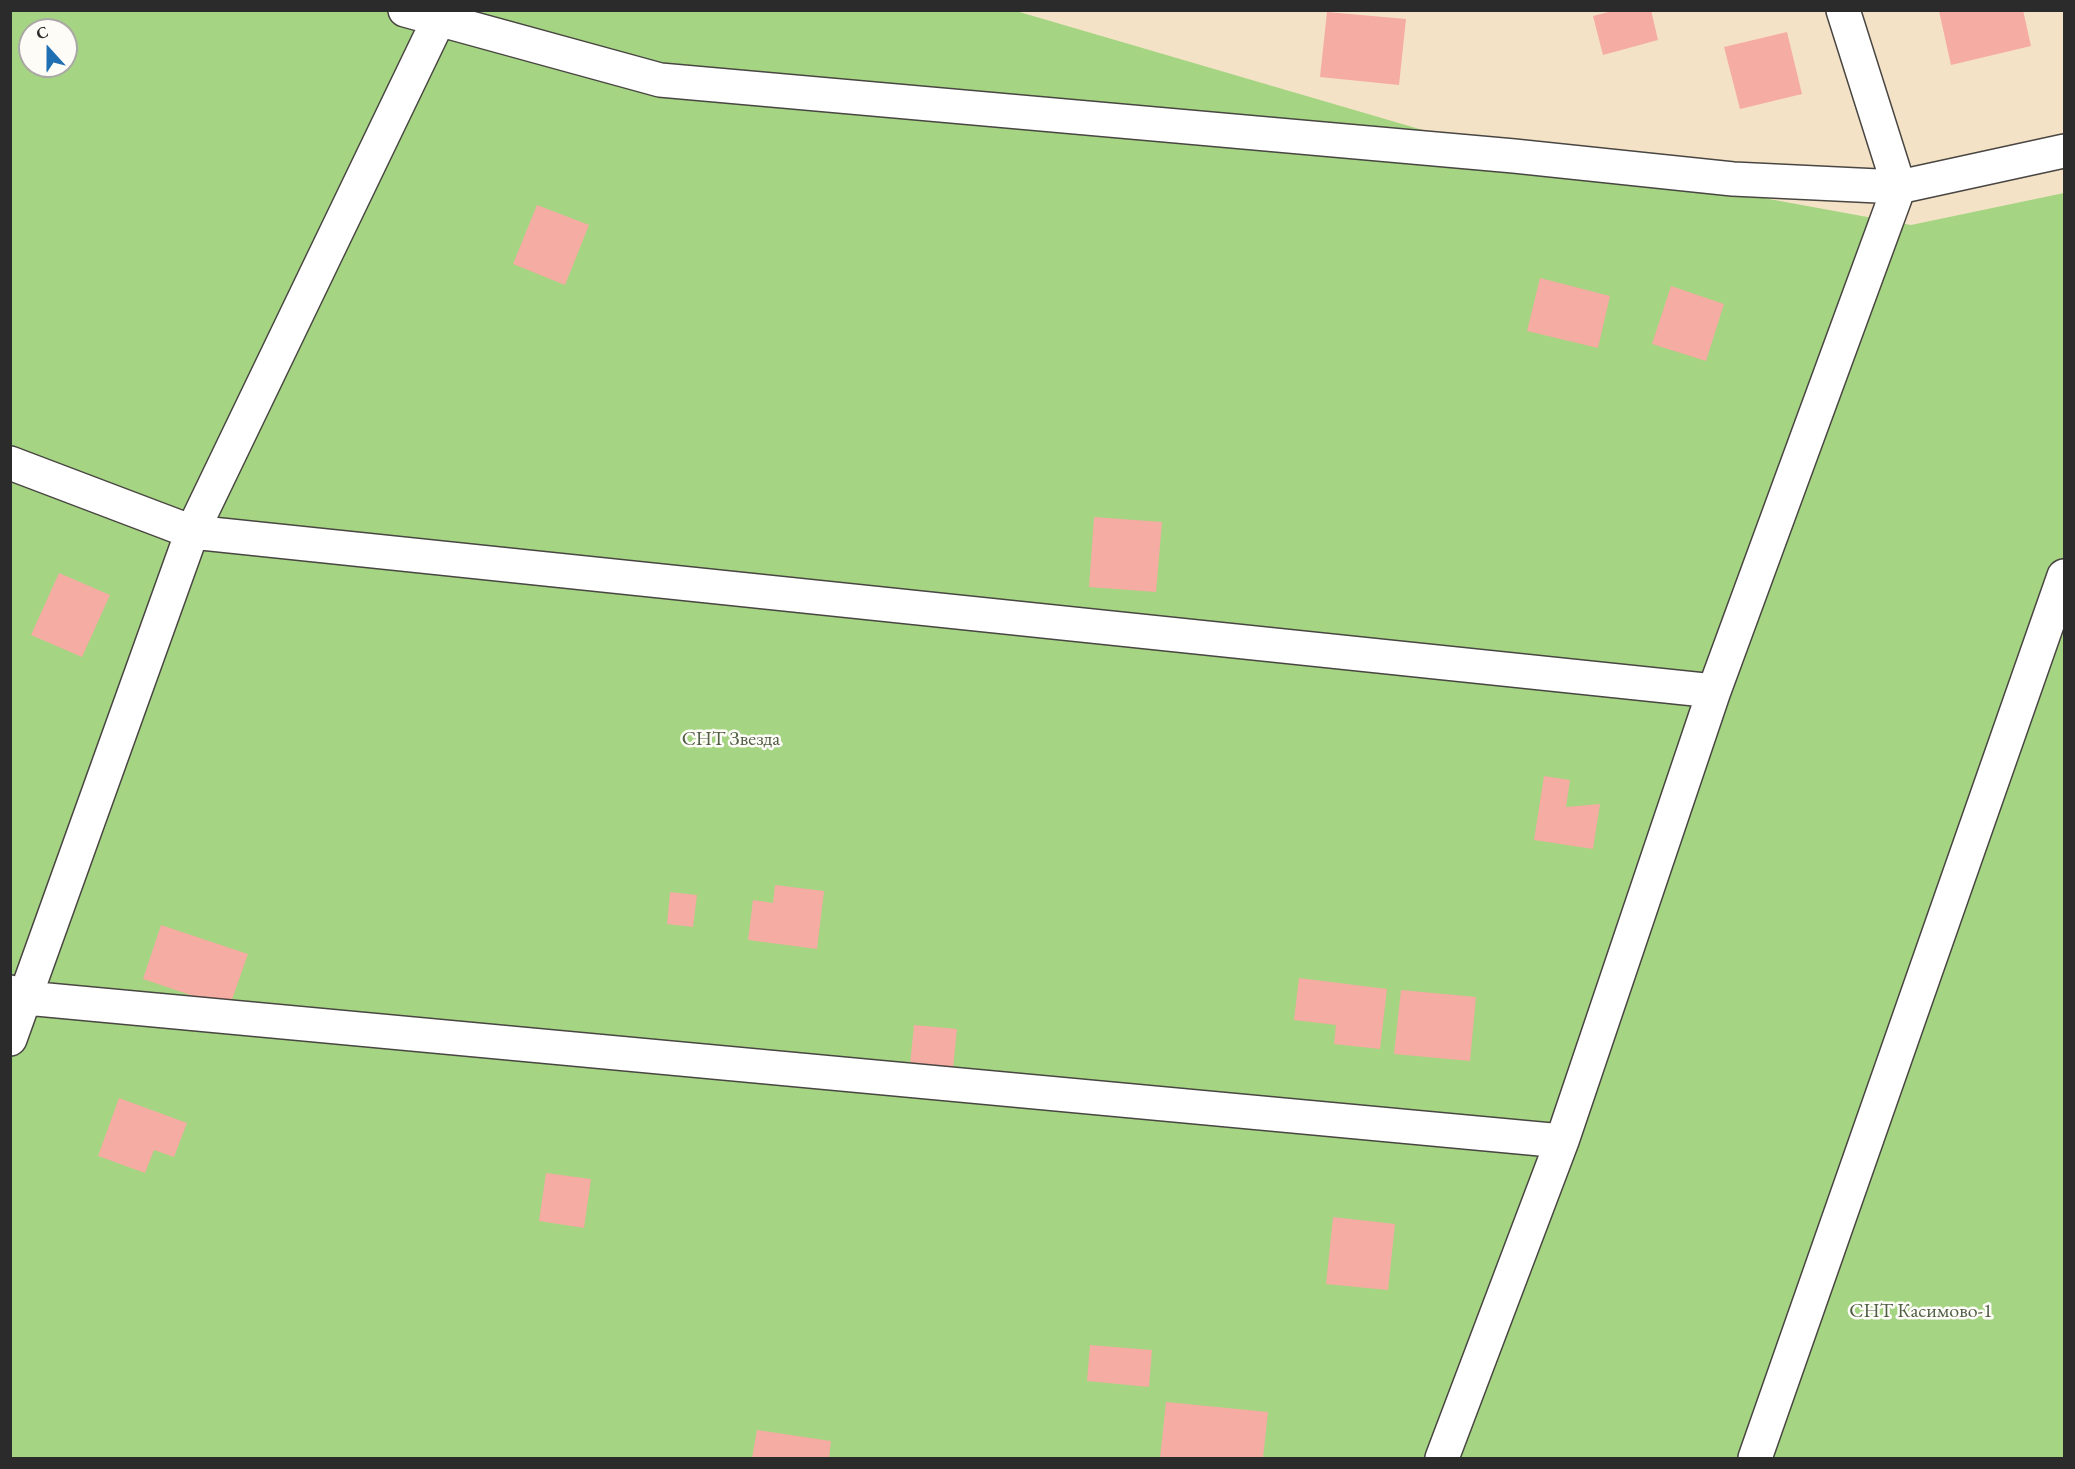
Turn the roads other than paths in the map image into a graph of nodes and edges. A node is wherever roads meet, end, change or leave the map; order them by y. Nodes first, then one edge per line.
1 (405, 10) edge
2 (1843, 10) edge
3 (438, 21) junction
4 (2064, 151) edge
5 (1899, 187) junction
6 (10, 463) edge
7 (192, 532) junction
8 (2064, 576) edge
9 (1714, 691) junction
10 (18, 995) edge
11 (10, 1039) edge
12 (1562, 1141) junction
13 (1442, 1458) edge
14 (1755, 1458) edge

1 - 3 street
2 - 5 street
3 - 5 street
3 - 7 street
4 - 5 street
5 - 9 street
6 - 7 street
7 - 9 street
7 - 10 street
8 - 14 street
9 - 12 street
10 - 11 street
10 - 12 street
12 - 13 street

